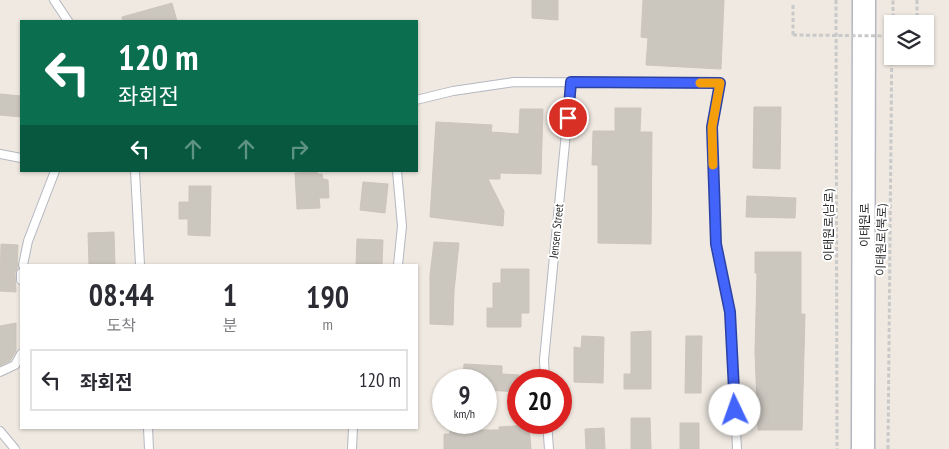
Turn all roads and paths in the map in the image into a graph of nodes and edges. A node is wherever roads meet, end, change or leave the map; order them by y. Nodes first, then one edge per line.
1 (54, 0) edge
2 (836, 0) edge
3 (864, 0) edge
4 (893, 0) edge
5 (917, 0) edge
6 (793, 5) dead end
7 (893, 15) edge
8 (917, 15) edge
9 (67, 20) edge
10 (884, 36) edge
11 (892, 65) edge
12 (571, 82) junction
13 (418, 100) edge
14 (0, 154) edge
15 (20, 158) edge
16 (55, 172) edge
17 (135, 172) edge
18 (396, 172) edge
19 (23, 264) edge
20 (140, 264) edge
21 (398, 264) edge
22 (20, 356) edge
23 (544, 369) edge
24 (0, 372) edge
25 (148, 429) edge
26 (354, 429) edge
27 (0, 430) edge
28 (548, 434) edge
29 (15, 449) edge
30 (149, 449) edge
31 (352, 449) edge
32 (549, 449) edge
33 (737, 449) edge
34 (837, 449) edge
35 (863, 449) edge
36 (888, 449) edge

1 - 9 lane
2 - 34 path, 이태원로(남로)
3 - 35 main road, 이태원로
4 - 7 path
5 - 8 path
6 - 10 path, bridge
11 - 36 path, 이태원로(북로)
12 - 13 lane
12 - 23 lane, Jensen Street
12 - 33 lane
14 - 15 lane
16 - 19 lane
17 - 20 lane
18 - 21 lane
22 - 24 lane
25 - 30 lane
26 - 31 lane
27 - 29 lane
28 - 32 lane

